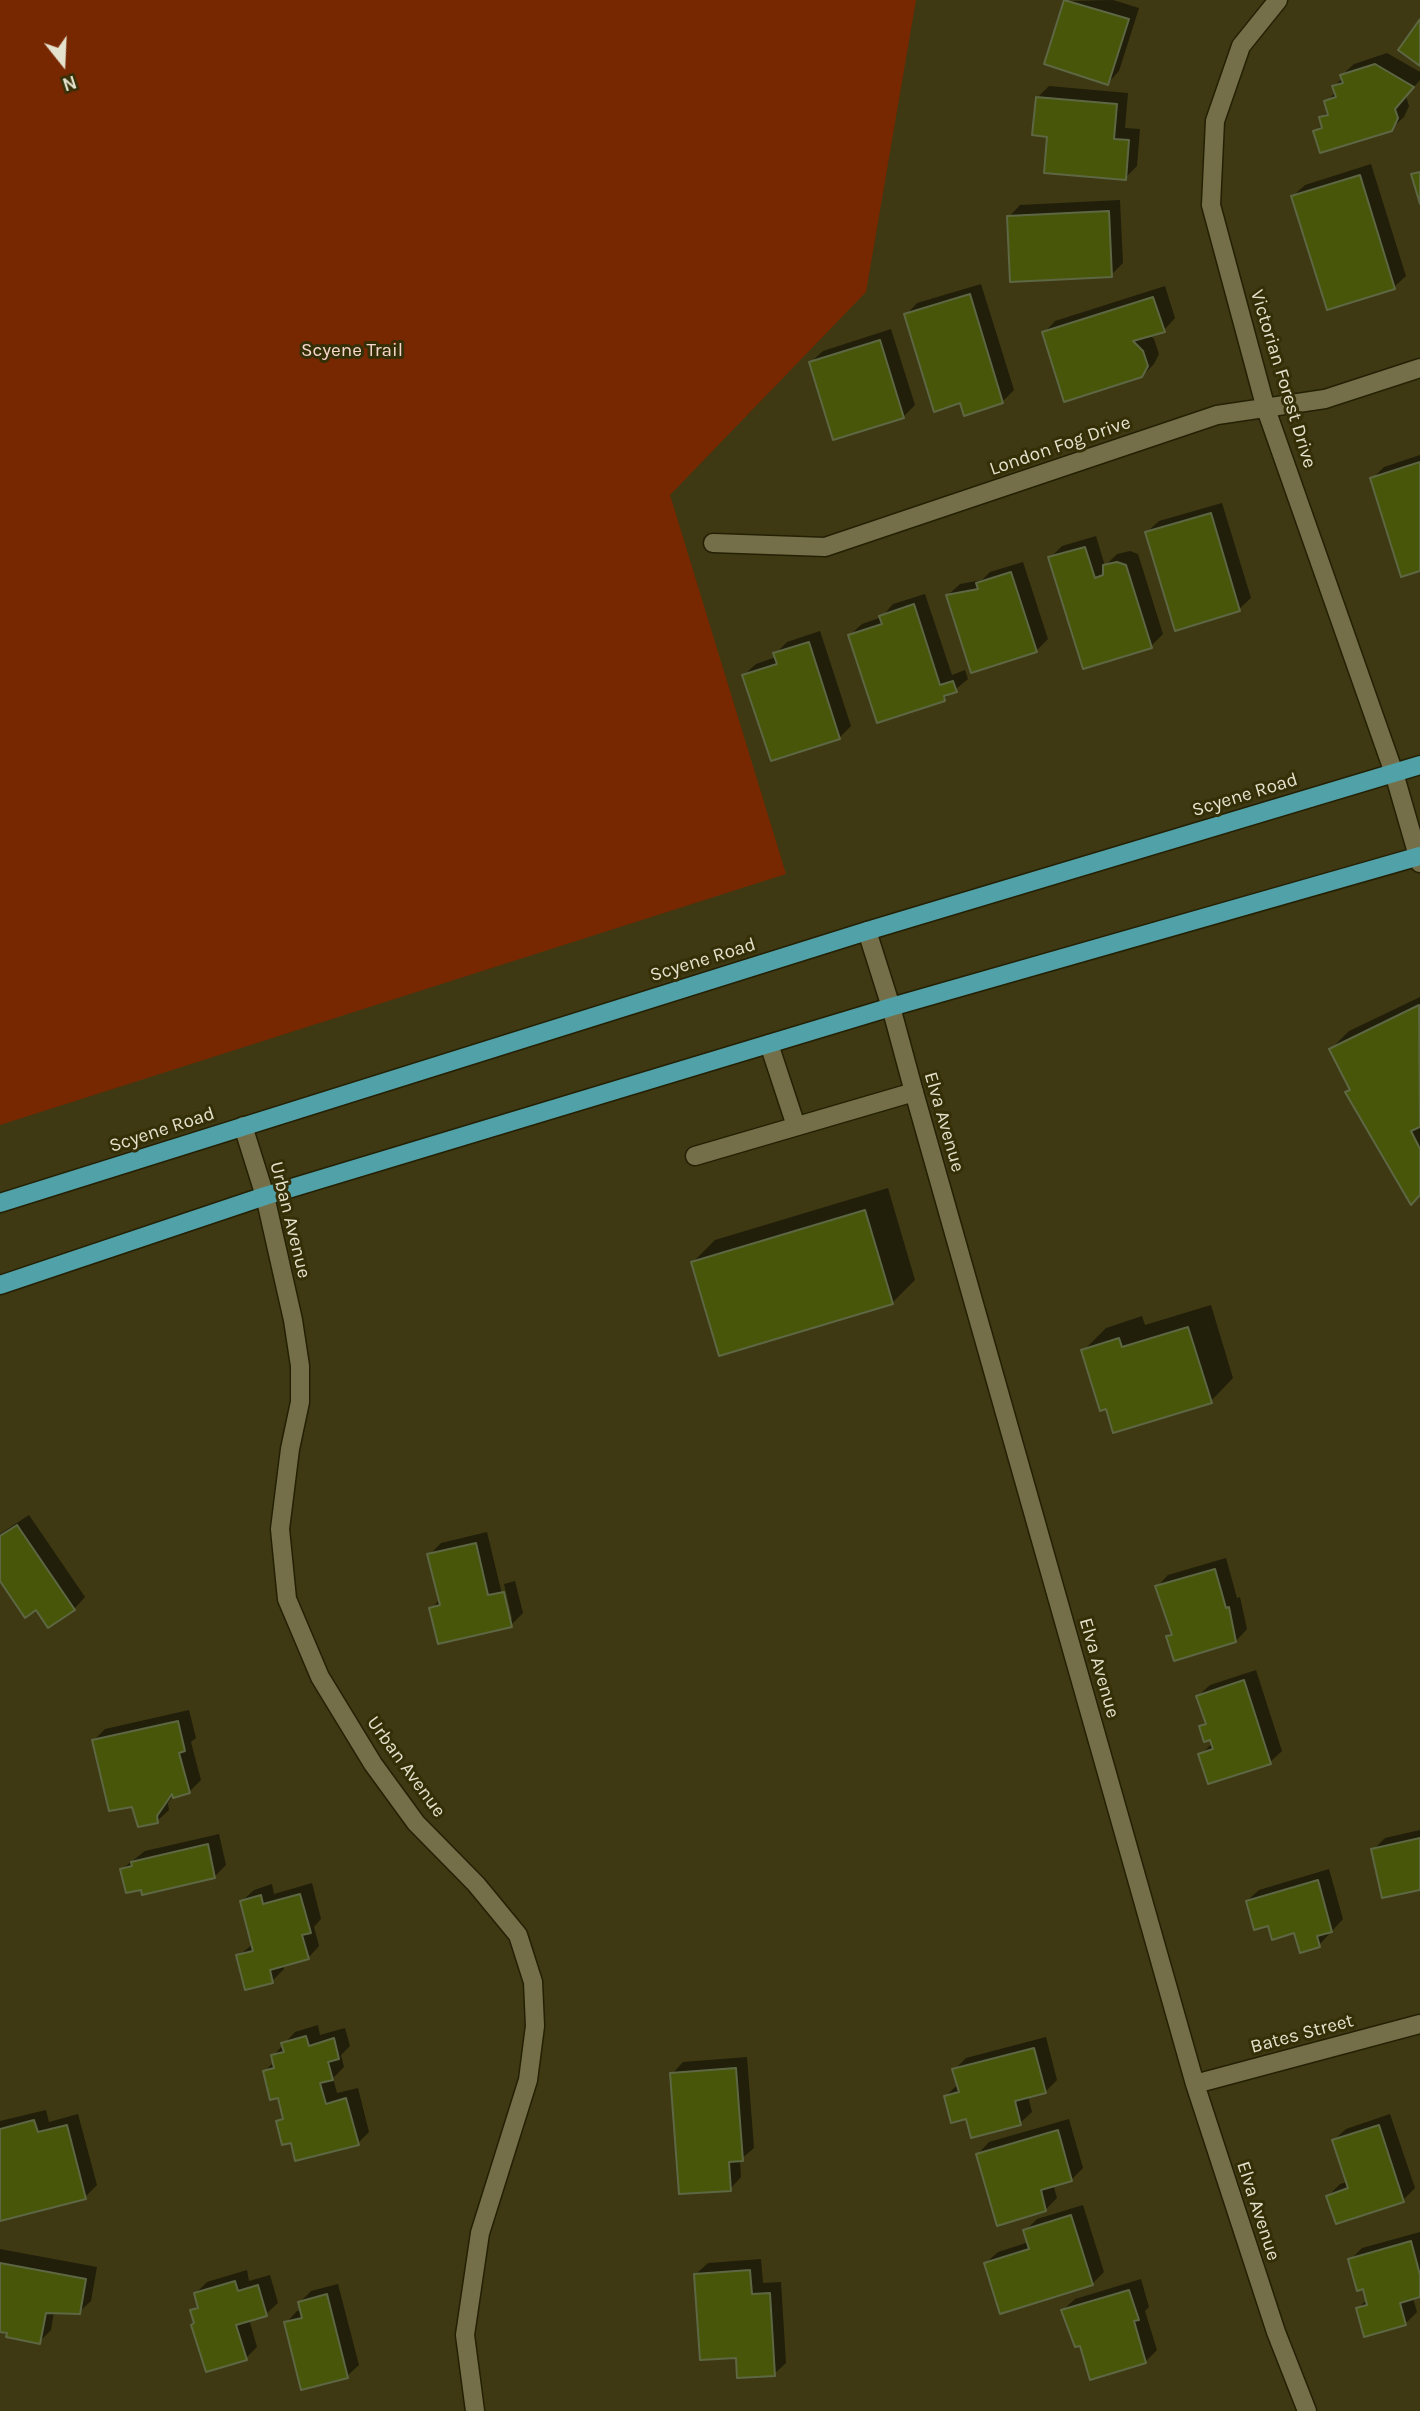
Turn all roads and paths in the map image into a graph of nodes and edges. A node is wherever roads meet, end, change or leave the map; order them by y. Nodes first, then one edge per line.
1 (1278, 0) edge
2 (1420, 368) edge
3 (1266, 408) junction
4 (713, 543) dead end
5 (1420, 765) edge
6 (1394, 773) junction
7 (1419, 858) edge
8 (867, 931) junction
9 (891, 1007) junction
10 (769, 1044) junction
11 (914, 1092) junction
12 (243, 1126) junction
13 (796, 1126) junction
14 (695, 1156) dead end
15 (265, 1196) junction
16 (0, 1203) edge
17 (0, 1286) edge
18 (1420, 2024) edge
19 (1195, 2084) junction
20 (475, 2411) edge
21 (1307, 2411) edge

1 - 3 street, Victorian Forest Drive
2 - 3 street, London Fog Drive
3 - 4 street, London Fog Drive
3 - 6 street, Victorian Forest Drive
5 - 6 main road, Scyene Road
6 - 7 street, Victorian Forest Drive
6 - 8 main road, Scyene Road
7 - 9 main road
8 - 9 street, Elva Avenue
8 - 12 main road, Scyene Road
9 - 10 main road
9 - 11 street, Elva Avenue
10 - 13 street
10 - 15 main road
11 - 13 street
11 - 19 street, Elva Avenue
12 - 15 street, Urban Avenue
12 - 16 main road, Scyene Road
13 - 14 street
15 - 17 main road
15 - 20 street, Urban Avenue
18 - 19 street, Bates Street
19 - 21 street, Elva Avenue

